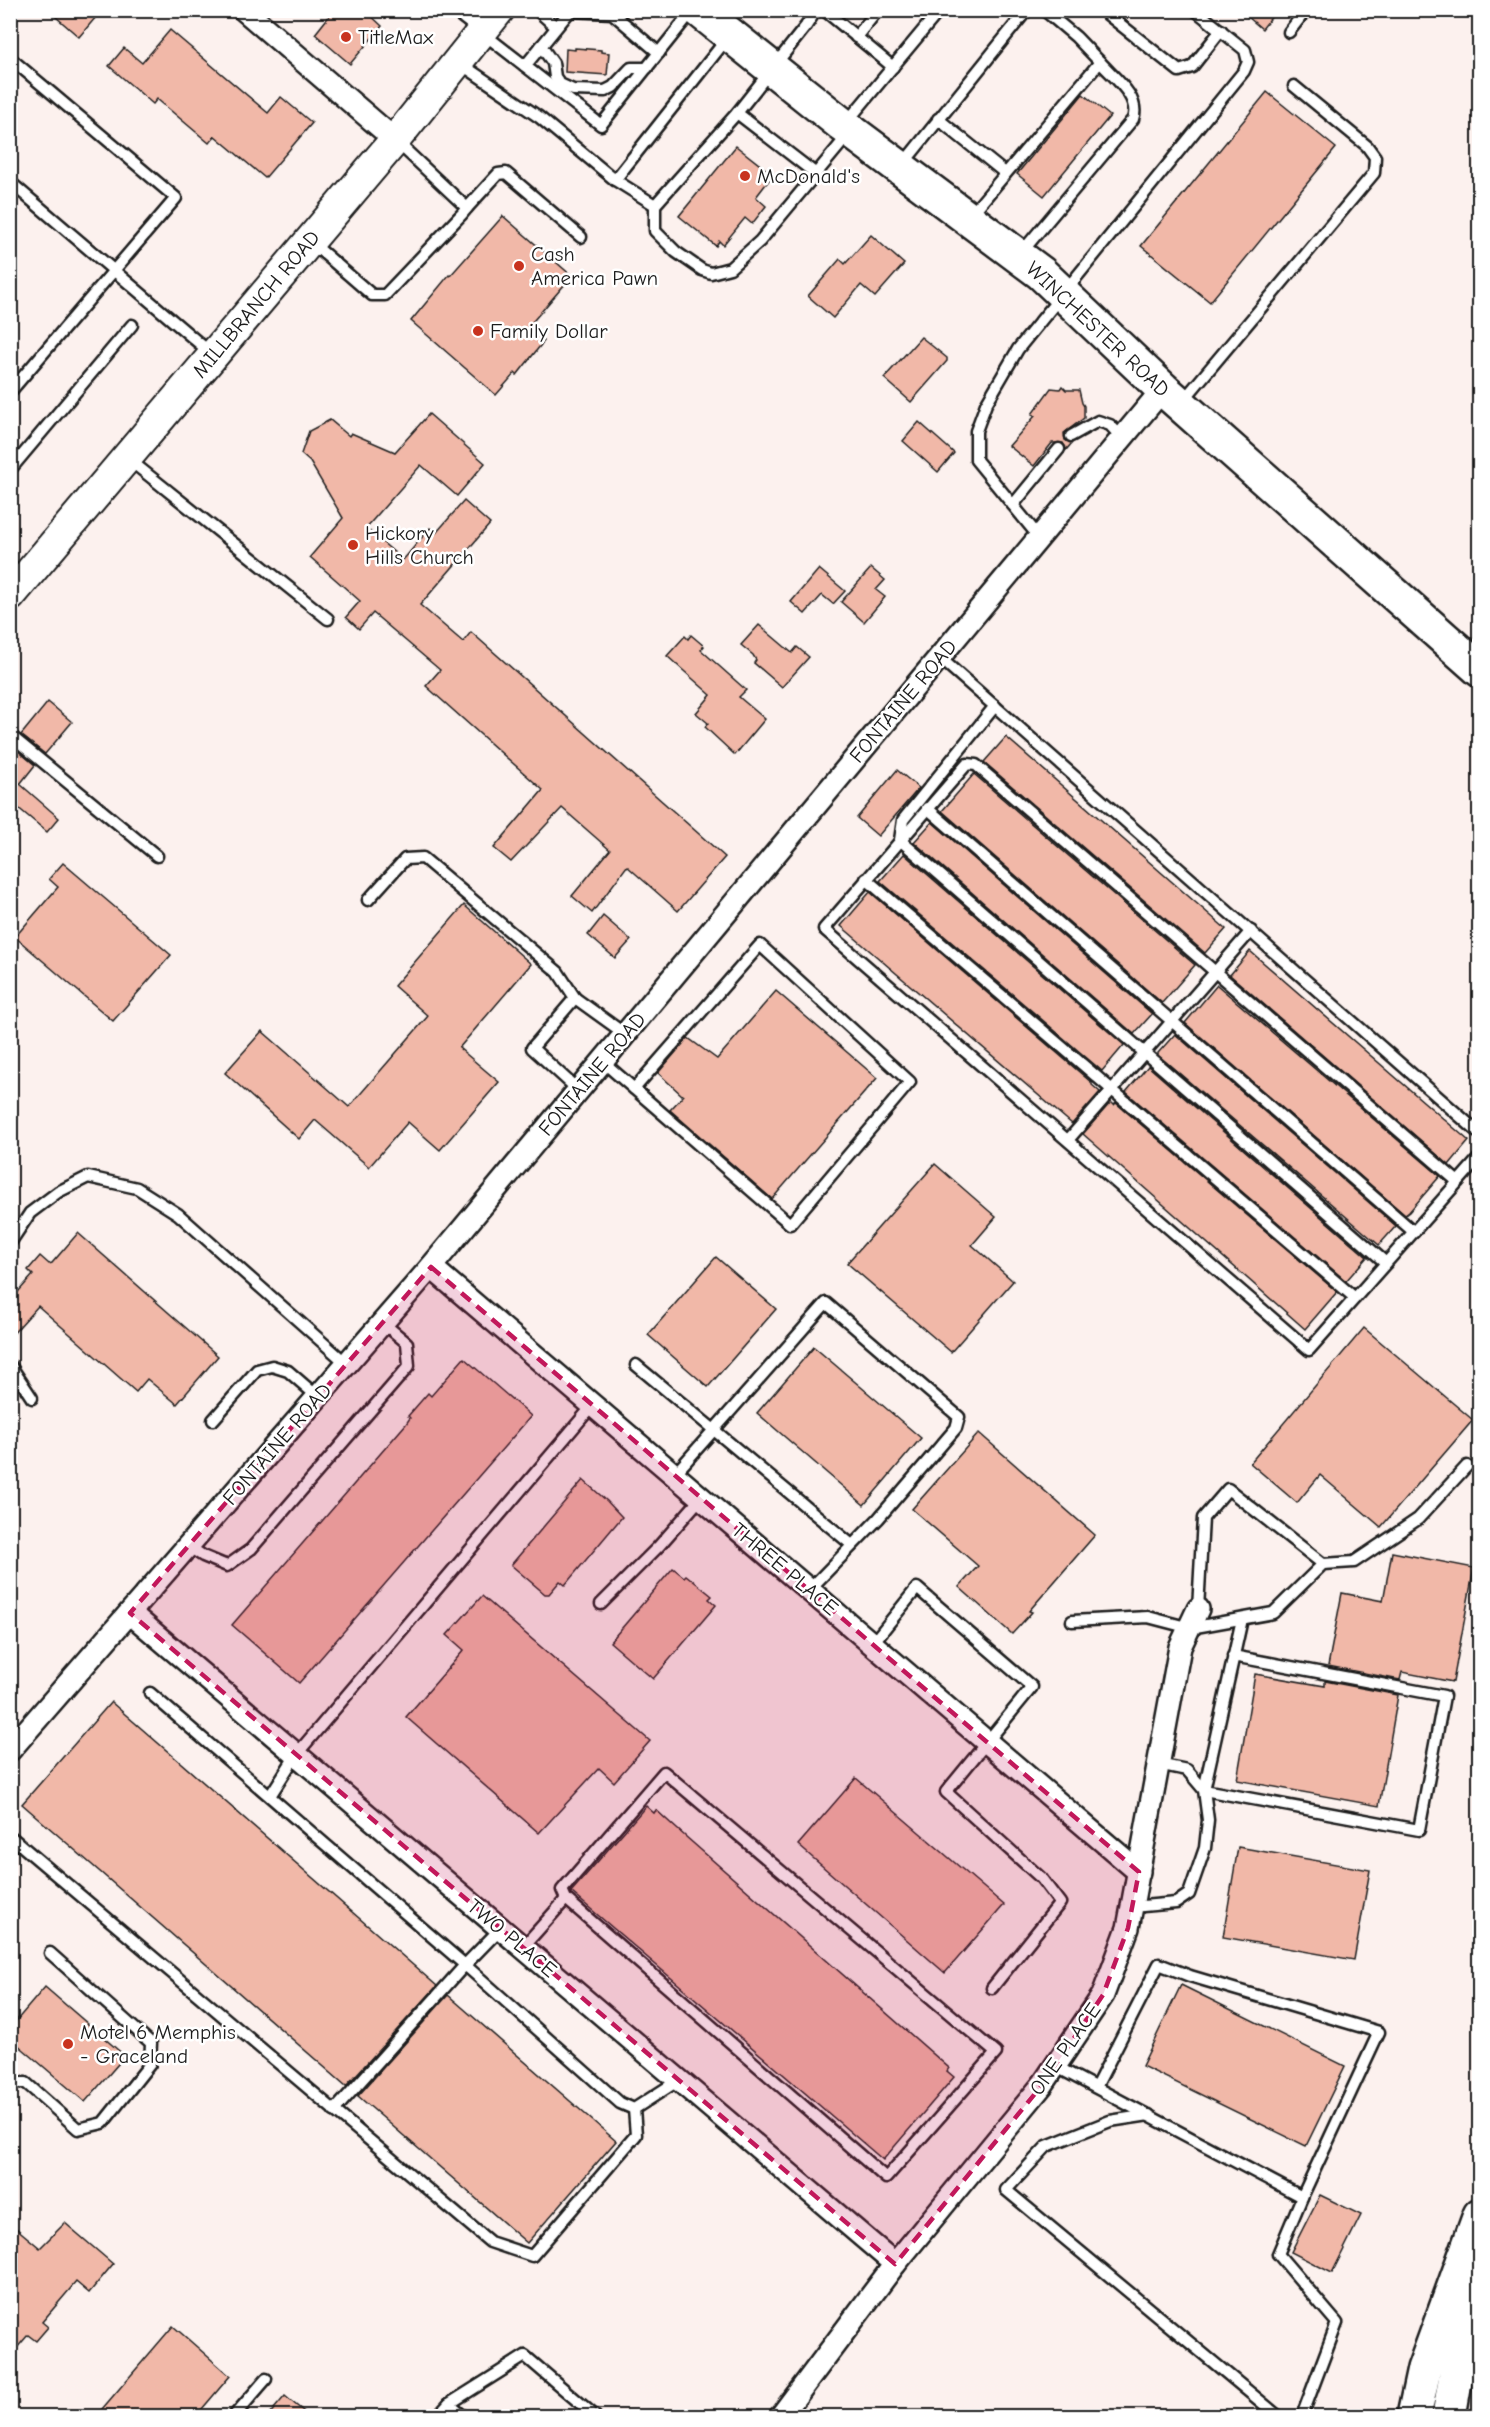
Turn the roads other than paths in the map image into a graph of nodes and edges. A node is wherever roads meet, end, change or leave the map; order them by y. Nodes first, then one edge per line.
1 (244, 10) edge
2 (453, 10) edge
3 (537, 10) edge
4 (816, 10) edge
5 (824, 10) edge
6 (878, 10) edge
7 (940, 10) edge
8 (1027, 10) edge
9 (1044, 10) edge
10 (1102, 10) edge
11 (1195, 10) edge
12 (1306, 10) edge
13 (613, 12) edge
14 (701, 12) edge
15 (490, 22) edge
16 (556, 27) junction
17 (1221, 30) junction
18 (1288, 32) dead end
19 (729, 36) junction
20 (856, 37) junction
21 (541, 46) junction
22 (659, 53) junction
23 (10, 58) edge
24 (458, 62) junction
25 (1100, 62) junction
26 (525, 66) junction
27 (893, 67) junction
28 (647, 68) junction
29 (772, 68) junction
30 (1294, 86) dead end
31 (737, 113) junction
32 (938, 119) junction
33 (847, 129) junction
34 (394, 140) junction
35 (900, 168) junction
36 (1005, 173) junction
37 (816, 174) junction
38 (615, 180) junction
39 (10, 182) edge
40 (655, 205) junction
41 (467, 208) junction
42 (967, 218) junction
43 (581, 237) dead end
44 (309, 241) junction
45 (1018, 256) junction
46 (115, 270) junction
47 (1064, 295) junction
48 (132, 325) dead end
49 (213, 355) junction
50 (10, 392) edge
51 (1171, 397) junction
52 (1071, 436) dead end
53 (1122, 438) junction
54 (1059, 449) dead end
55 (127, 458) junction
56 (10, 470) edge
57 (1013, 505) junction
58 (1040, 537) junction
59 (10, 596) edge
60 (328, 619) dead end
61 (939, 657) junction
62 (1479, 670) edge
63 (995, 705) junction
64 (10, 735) edge
65 (927, 808) junction
66 (900, 840) junction
67 (157, 855) dead end
68 (866, 879) junction
69 (368, 900) dead end
70 (1251, 931) junction
71 (1215, 972) junction
72 (575, 998) junction
73 (1172, 1022) junction
74 (625, 1034) junction
75 (1145, 1052) junction
76 (603, 1061) junction
77 (634, 1089) junction
78 (1113, 1089) junction
79 (578, 1090) junction
80 (1479, 1134) edge
81 (1068, 1140) junction
82 (1479, 1157) edge
83 (1458, 1182) junction
84 (1414, 1232) junction
85 (10, 1243) edge
86 (1386, 1263) junction
87 (431, 1267) junction
88 (1355, 1298) junction
89 (382, 1322) junction
90 (346, 1364) junction
91 (10, 1365) edge
92 (636, 1365) dead end
93 (318, 1397) junction
94 (32, 1398) dead end
95 (593, 1406) junction
96 (213, 1420) dead end
97 (714, 1432) junction
98 (1467, 1466) dead end
99 (674, 1475) junction
100 (701, 1498) junction
101 (852, 1545) junction
102 (188, 1546) junction
103 (1323, 1564) junction
104 (809, 1590) junction
105 (601, 1604) dead end
106 (130, 1613) junction
107 (1194, 1618) junction
108 (1242, 1618) junction
109 (1072, 1621) dead end
110 (872, 1644) junction
111 (1233, 1656) junction
112 (150, 1694) dead end
113 (987, 1743) junction
114 (10, 1750) edge
115 (296, 1755) junction
116 (1158, 1764) junction
117 (1204, 1790) junction
118 (270, 1796) junction
119 (10, 1836) edge
120 (1138, 1872) junction
121 (566, 1899) junction
122 (1132, 1907) junction
123 (500, 1929) junction
124 (523, 1947) junction
125 (50, 1953) dead end
126 (465, 1965) junction
127 (992, 1988) dead end
128 (1055, 2066) junction
129 (679, 2080) junction
130 (10, 2083) edge
131 (1096, 2087) junction
132 (633, 2109) junction
133 (334, 2111) junction
134 (1149, 2115) junction
135 (1302, 2197) junction
136 (1479, 2215) edge
137 (1479, 2236) edge
138 (894, 2264) junction
139 (266, 2379) dead end
140 (449, 2404) junction
141 (234, 2416) edge
142 (438, 2416) edge
143 (463, 2416) edge
144 (595, 2416) edge
145 (780, 2416) edge
146 (1278, 2416) edge
147 (1302, 2416) edge
148 (1414, 2416) edge
149 (1449, 2416) edge

1 - 34 street
2 - 15 lane
3 - 16 lane
4 - 29 lane
5 - 20 lane
6 - 20 lane
7 - 27 lane
8 - 32 lane
9 - 25 lane
10 - 17 lane
11 - 17 lane
12 - 18 lane
13 - 16 lane
13 - 22 lane
14 - 19 main road, WINCHESTER ROAD
14 - 22 lane
15 - 24 main road, MILLBRANCH ROAD
15 - 26 lane
16 - 21 lane
17 - 47 lane
19 - 29 main road, WINCHESTER ROAD
19 - 38 lane
20 - 27 lane
21 - 26 lane
21 - 28 lane
22 - 28 lane
23 - 46 lane
24 - 34 main road, MILLBRANCH ROAD
24 - 38 lane
25 - 36 lane
25 - 45 lane
26 - 28 lane
27 - 33 lane
29 - 31 lane
29 - 33 main road, WINCHESTER ROAD
30 - 51 lane
31 - 37 lane
31 - 40 lane
32 - 35 lane
32 - 36 lane
33 - 35 main road, WINCHESTER ROAD
33 - 37 lane
34 - 41 lane
34 - 44 main road, MILLBRANCH ROAD
35 - 42 main road, WINCHESTER ROAD
36 - 42 lane
37 - 40 lane
38 - 40 lane
39 - 46 lane
41 - 43 lane
41 - 44 lane
42 - 45 main road, WINCHESTER ROAD
44 - 49 main road, MILLBRANCH ROAD
45 - 47 main road, WINCHESTER ROAD
46 - 49 lane
46 - 50 lane
47 - 51 main road, WINCHESTER ROAD
47 - 57 lane
48 - 56 lane
49 - 55 main road, MILLBRANCH ROAD
51 - 53 street, FONTAINE ROAD
51 - 62 main road, WINCHESTER ROAD
52 - 53 lane
53 - 58 street, FONTAINE ROAD
54 - 57 lane
55 - 59 main road, MILLBRANCH ROAD
55 - 60 lane
57 - 58 lane
58 - 61 street, FONTAINE ROAD
61 - 63 lane
61 - 74 street, FONTAINE ROAD
63 - 66 lane
63 - 70 lane
64 - 67 lane
65 - 66 lane
65 - 71 lane
65 - 73 lane
66 - 68 lane
66 - 75 lane
68 - 78 lane
68 - 81 lane
69 - 72 lane
70 - 71 lane
70 - 80 lane
71 - 73 lane
71 - 83 lane
72 - 74 lane
72 - 79 lane
73 - 75 lane
73 - 84 lane
74 - 76 street, FONTAINE ROAD
75 - 78 lane
75 - 86 lane
76 - 77 lane
76 - 79 street, FONTAINE ROAD
77 - 77 lane
78 - 81 lane
78 - 88 lane
79 - 87 street, FONTAINE ROAD
81 - 88 lane
82 - 83 lane
83 - 84 lane
84 - 86 lane
85 - 90 lane
86 - 88 lane
87 - 89 street, FONTAINE ROAD
87 - 95 street, THREE PLACE
89 - 90 street, FONTAINE ROAD
89 - 102 lane
90 - 93 street, FONTAINE ROAD
91 - 94 lane
92 - 97 lane
93 - 96 lane
93 - 102 street, FONTAINE ROAD
95 - 99 street, THREE PLACE
95 - 115 lane
97 - 99 lane
97 - 101 lane
97 - 101 lane
98 - 103 lane
99 - 100 street, THREE PLACE
100 - 104 street, THREE PLACE
100 - 105 lane
101 - 104 lane
102 - 106 street, FONTAINE ROAD
103 - 107 lane
103 - 108 lane
104 - 110 street, THREE PLACE
106 - 114 street, FONTAINE ROAD
106 - 115 street, TWO PLACE
107 - 108 lane
107 - 109 lane
107 - 116 street, ONE PLACE
108 - 111 lane
110 - 113 street, THREE PLACE
110 - 113 lane
111 - 117 lane
111 - 117 lane
112 - 118 lane
113 - 120 street, THREE PLACE
113 - 127 lane
115 - 118 lane
115 - 123 street, TWO PLACE
116 - 117 lane
116 - 120 street, ONE PLACE
117 - 122 lane
118 - 126 lane
119 - 133 lane
120 - 122 street, ONE PLACE
121 - 121 lane
121 - 124 lane
122 - 128 street, ONE PLACE
123 - 124 street, TWO PLACE
123 - 126 lane
124 - 129 street, TWO PLACE
125 - 130 lane
126 - 132 lane
126 - 133 lane
128 - 131 lane
128 - 138 street, ONE PLACE
129 - 132 lane
129 - 138 street, TWO PLACE
131 - 134 lane
131 - 135 lane
132 - 133 lane
134 - 135 lane
134 - 146 lane
135 - 147 lane
136 - 148 main road
137 - 149 main road
138 - 145 street, ONE PLACE
139 - 141 lane
140 - 142 lane
140 - 143 lane
140 - 144 lane

